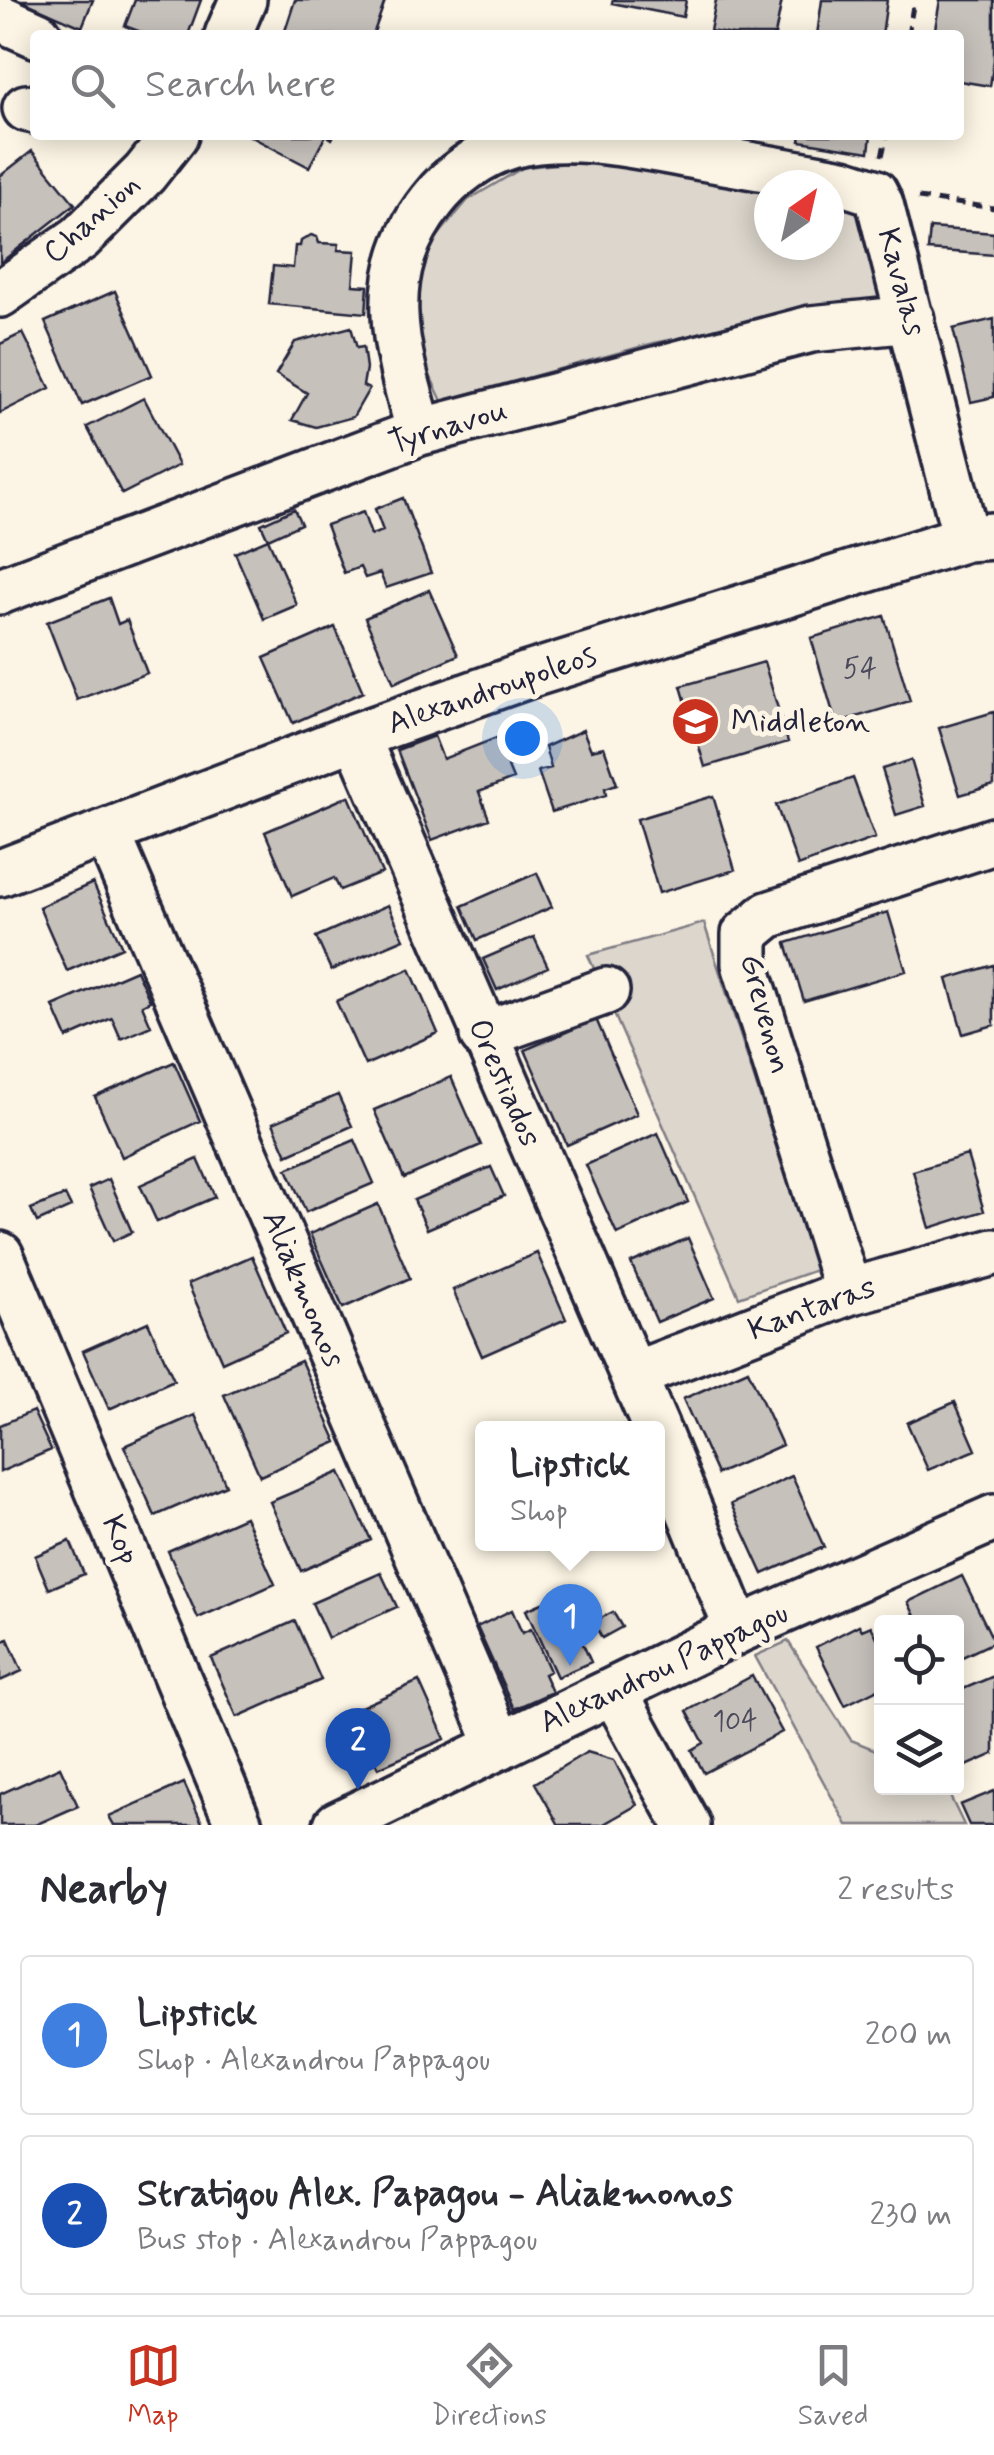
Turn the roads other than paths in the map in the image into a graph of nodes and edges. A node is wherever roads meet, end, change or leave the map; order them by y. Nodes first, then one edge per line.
1 (243, 0) edge
2 (0, 18) edge
3 (230, 30) edge
4 (30, 31) edge
5 (171, 140) edge
6 (0, 294) edge
7 (911, 319) junction
8 (420, 432) junction
9 (980, 537) edge
10 (0, 591) edge
11 (356, 736) junction
12 (107, 833) junction
13 (994, 841) edge
14 (0, 874) edge
15 (606, 991) dead end
16 (483, 1035) junction
17 (994, 1252) edge
18 (0, 1255) edge
19 (848, 1292) junction
20 (634, 1376) junction
21 (652, 1421) edge
22 (665, 1453) edge
23 (990, 1530) edge
24 (738, 1630) junction
25 (614, 1691) junction
26 (500, 1746) junction
27 (385, 1815) edge
28 (239, 1825) edge
29 (337, 1825) edge
30 (687, 1825) edge

1 - 3 street
2 - 4 street
5 - 6 street, Chanion
7 - 8 street, Tyrnavou
7 - 8 street, Kavalas
7 - 9 street, Kavalas
8 - 10 street, Tyrnavou
9 - 11 street, Alexandroupoleos
11 - 12 street, Alexandroupoleos
11 - 16 street, Orestiados
12 - 14 street, Alexandroupoleos
12 - 26 street, Aliakmonos
13 - 19 street, Grevenon
15 - 16 street
16 - 20 street, Orestiados
17 - 19 street, Kantaras
18 - 28 street, Kop
19 - 20 street, Kantaras
20 - 21 street, Orestiados
22 - 24 street, Orestiados
23 - 24 street, Alexandrou Pappagou
24 - 25 street, Alexandrou Pappagou
25 - 26 street, Alexandrou Pappagou
25 - 30 street
26 - 27 street, Alexandrou Pappagou
27 - 29 street, Alexandrou Pappagou

